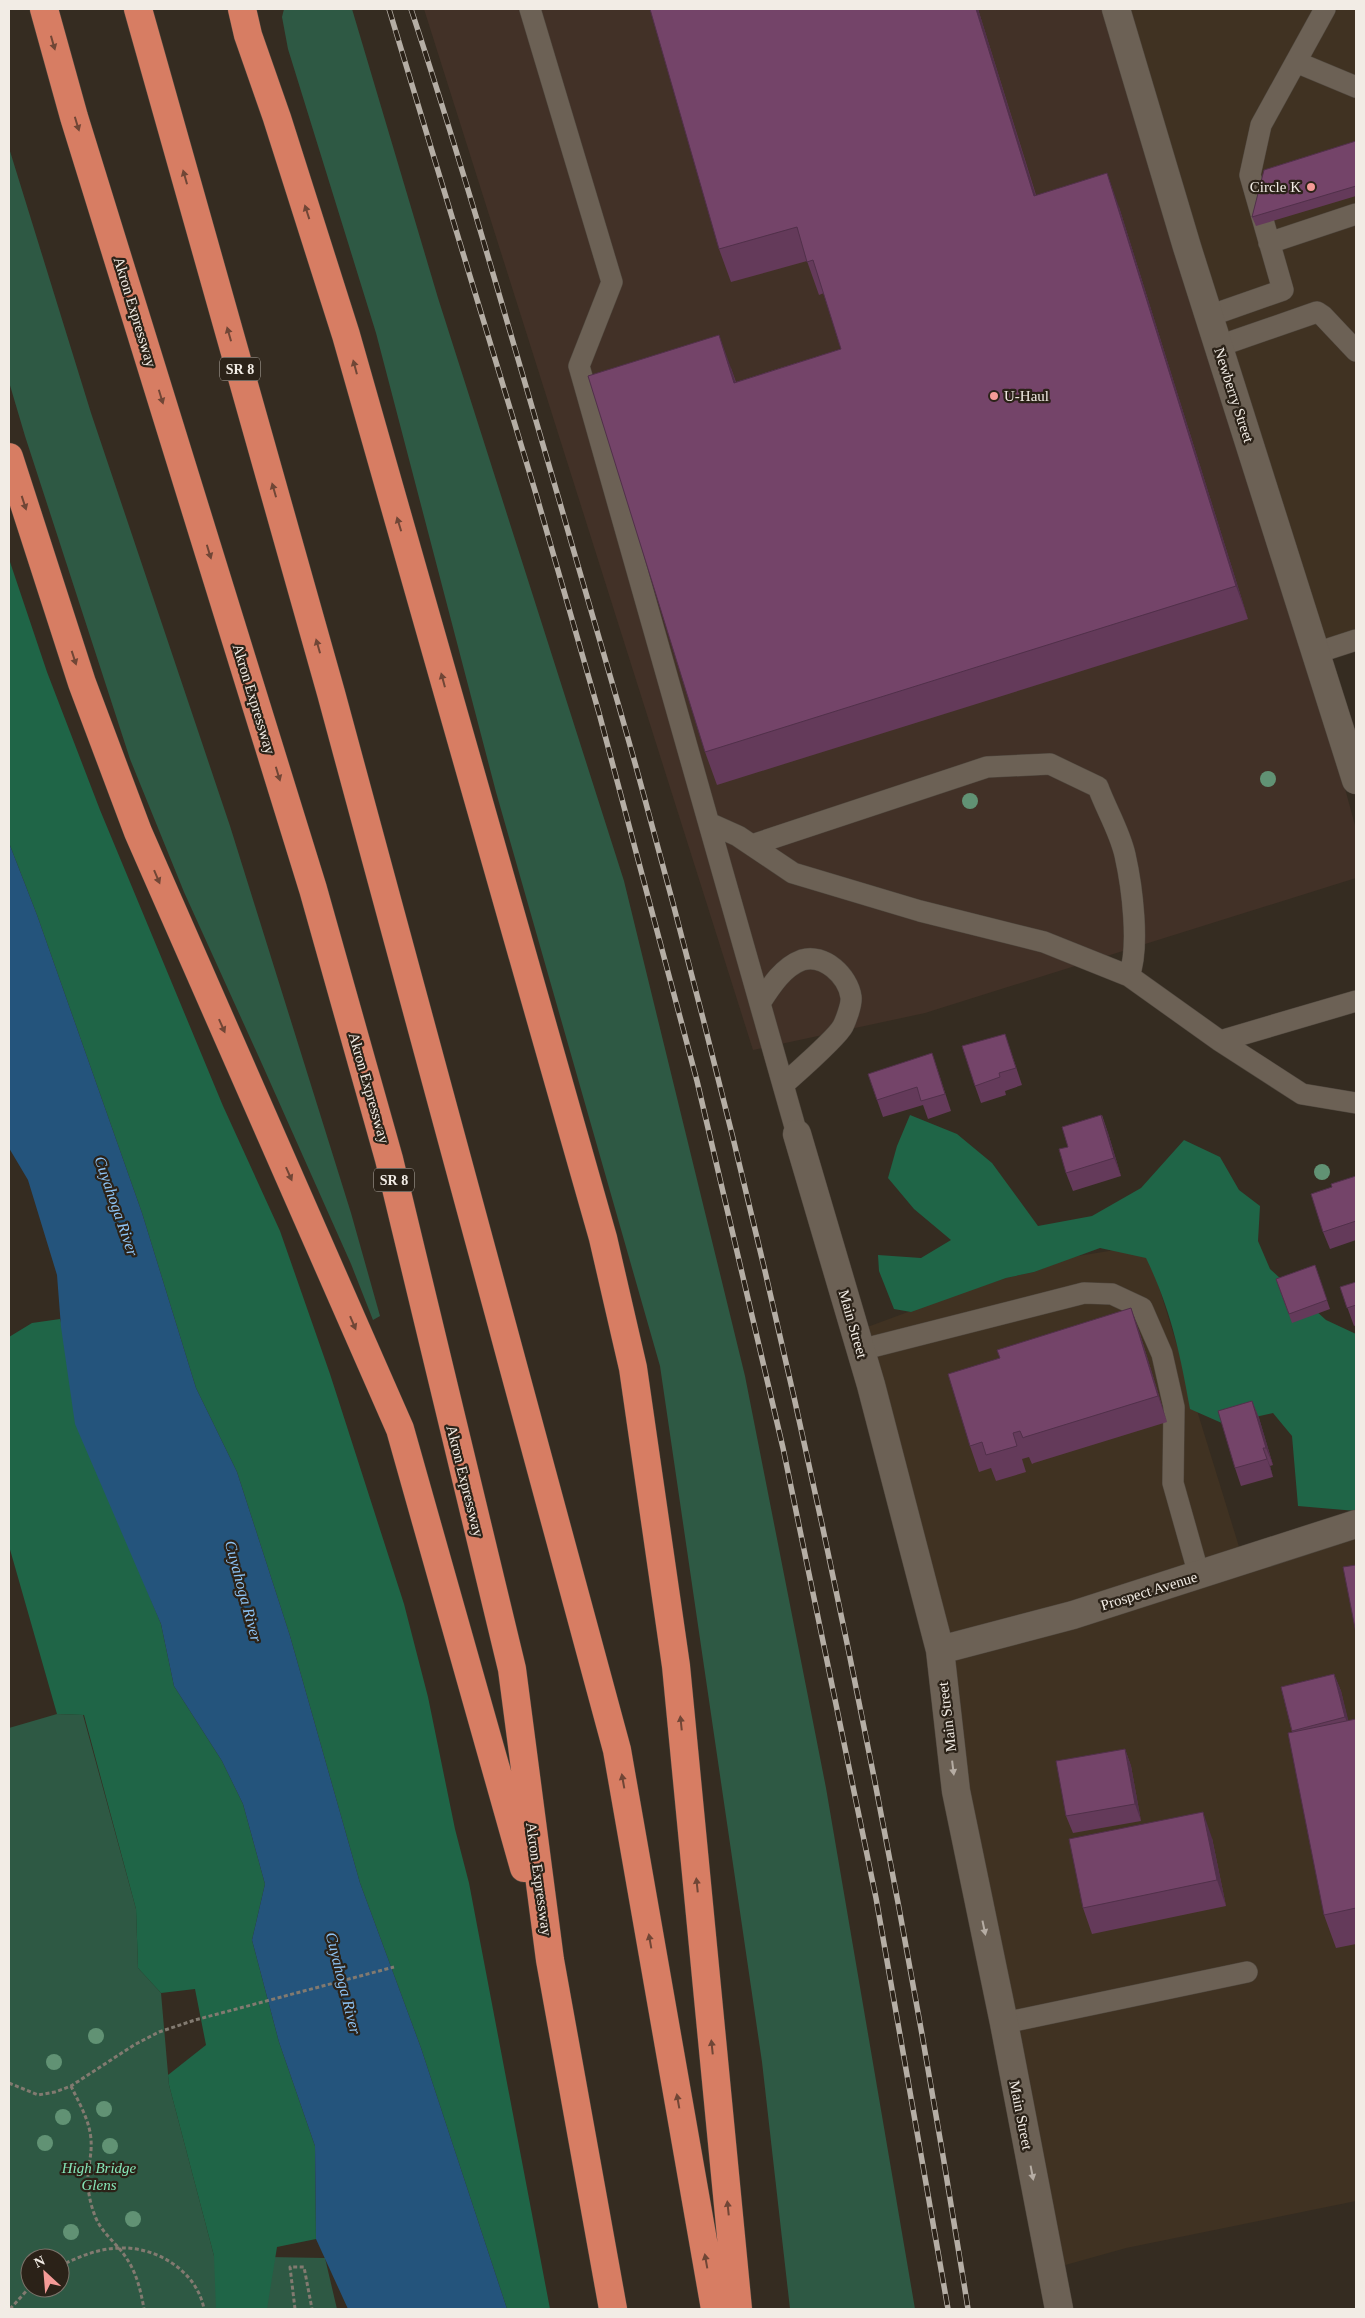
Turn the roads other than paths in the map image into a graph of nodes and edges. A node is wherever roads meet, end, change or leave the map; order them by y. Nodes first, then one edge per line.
1 (44, 9) edge
2 (138, 9) edge
3 (242, 9) edge
4 (530, 9) edge
5 (1116, 9) edge
6 (1325, 9) edge
7 (1296, 62) junction
8 (1356, 87) edge
9 (1356, 214) edge
10 (1270, 243) junction
11 (1209, 316) junction
12 (1219, 346) junction
13 (1356, 351) edge
14 (9, 457) edge
15 (1356, 640) edge
16 (1316, 653) junction
17 (1356, 780) edge
18 (709, 823) junction
19 (752, 845) junction
20 (1129, 976) junction
21 (1356, 1001) edge
22 (760, 1002) junction
23 (1220, 1041) junction
24 (783, 1085) junction
25 (1356, 1103) edge
26 (797, 1134) joint
27 (860, 1350) junction
28 (1356, 1524) edge
29 (1199, 1576) junction
30 (940, 1650) junction
31 (550, 1960) junction
32 (1247, 1972) dead end
33 (1004, 2023) junction
34 (613, 2309) edge
35 (715, 2309) edge
36 (738, 2309) edge
37 (1059, 2309) edge

1 -> 31 highway, Akron Expressway / SR 8
35 -> 2 highway, SR 8
36 -> 3 highway
4 - 18 lane
5 - 11 street, Newberry Street
6 - 7 lane
7 - 8 lane
7 - 10 lane
9 - 10 lane
10 - 11 lane
11 - 12 street, Newberry Street
12 - 13 lane
12 - 16 street, Newberry Street
14 -> 31 highway
15 - 16 lane
16 - 17 street, Newberry Street
18 - 19 lane
18 - 22 lane
19 - 20 lane
19 - 20 lane
20 - 23 lane
21 - 23 lane
22 - 24 lane
22 - 24 lane
23 - 25 lane
24 - 26 lane
26 - 27 street, Main Street
27 - 29 lane
27 - 30 street, Main Street
28 - 29 street, Prospect Avenue
29 - 30 street, Prospect Avenue
30 -> 33 street, Main Street
31 - 34 highway, Akron Expressway / SR 8
32 - 33 lane
33 -> 37 street, Main Street

